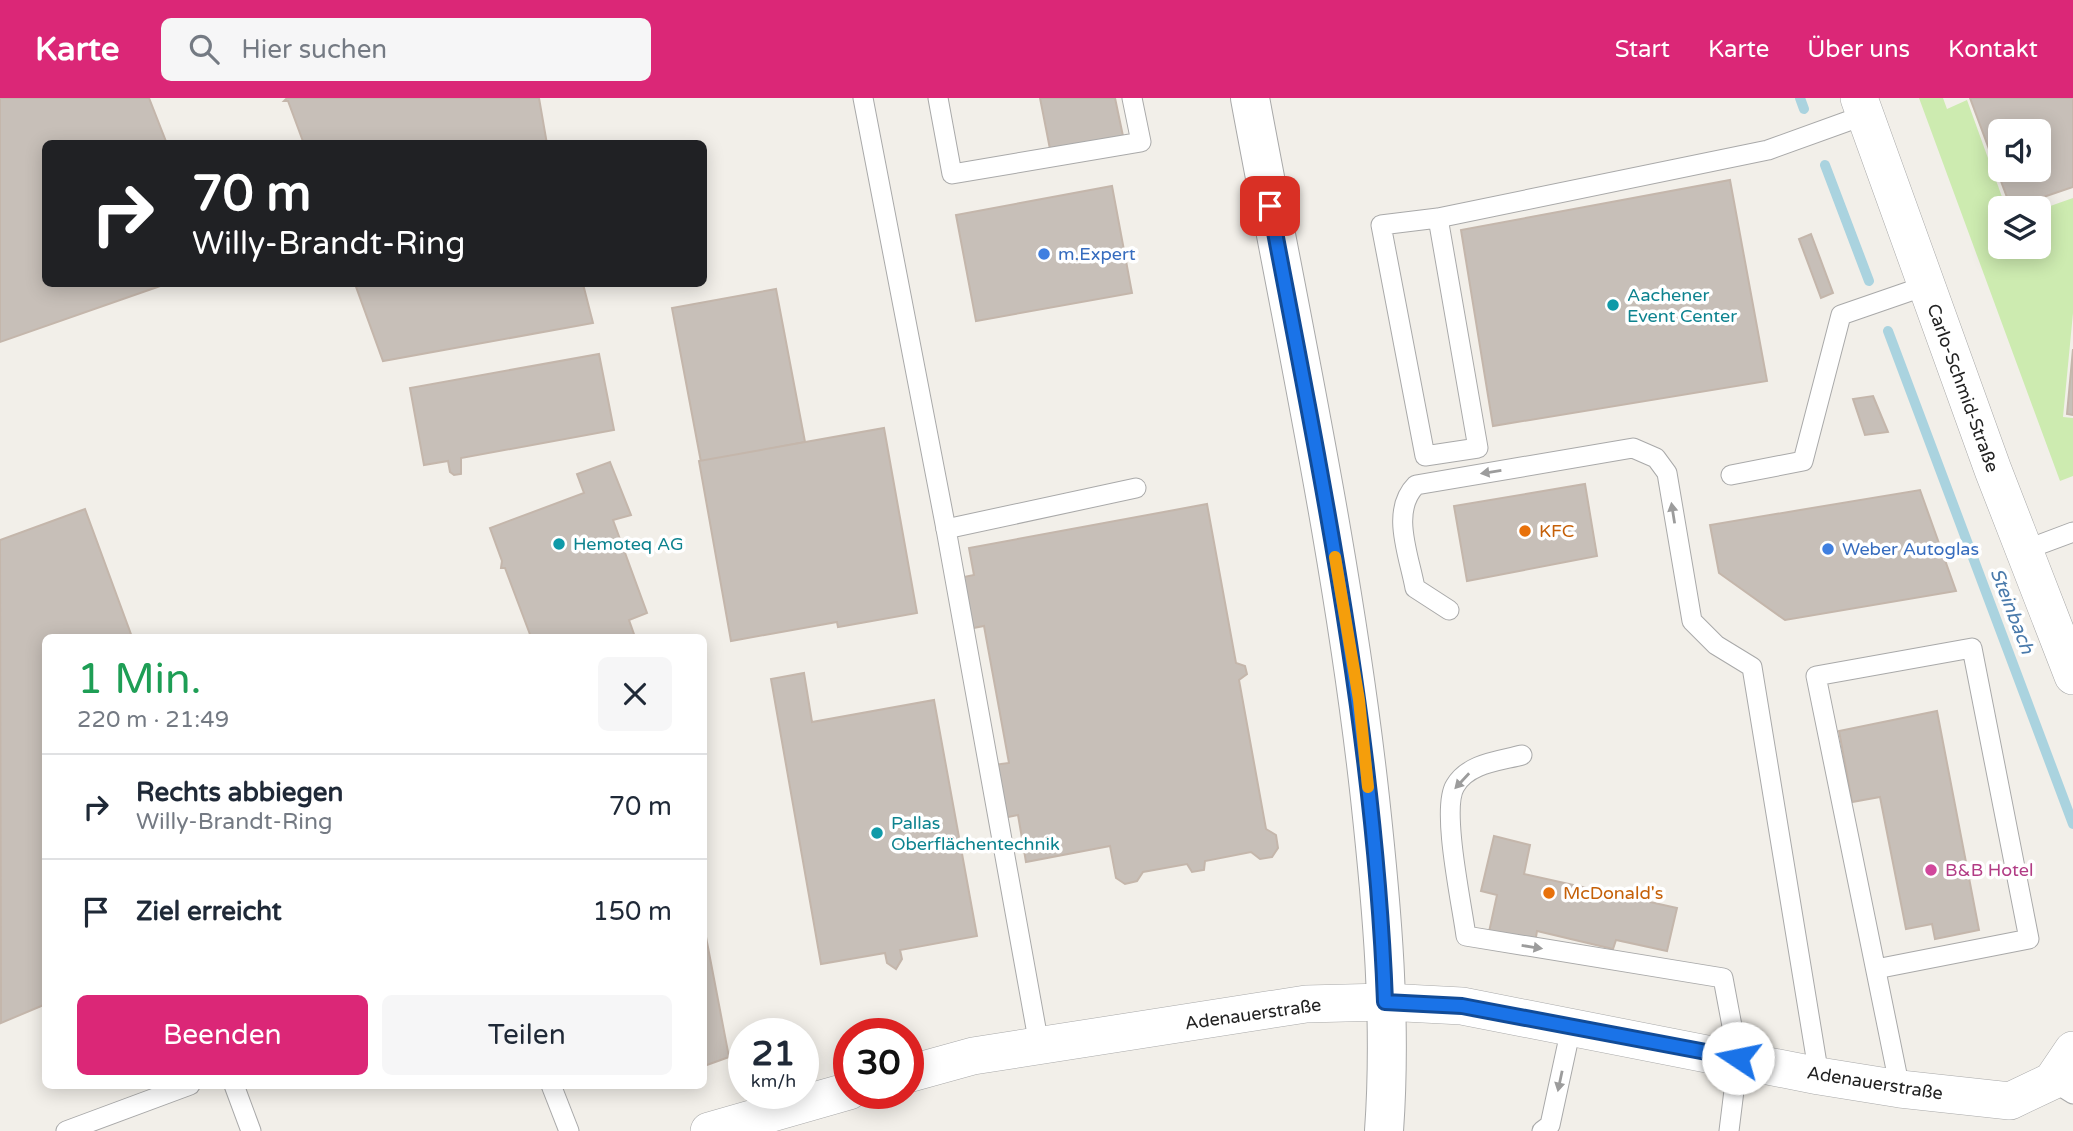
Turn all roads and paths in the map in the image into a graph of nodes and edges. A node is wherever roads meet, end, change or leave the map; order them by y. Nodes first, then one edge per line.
1 (863, 98) edge
2 (938, 98) edge
3 (1132, 98) edge
4 (1250, 98) edge
5 (1862, 107) edge
6 (1438, 218) junction
7 (1926, 286) junction
8 (1731, 475) dead end
9 (1136, 488) dead end
10 (946, 529) junction
11 (2073, 532) edge
12 (2025, 550) junction
13 (1449, 610) dead end
14 (2073, 676) edge
15 (1522, 755) dead end
16 (1876, 969) junction
17 (1385, 1002) junction
18 (1572, 1028) junction
19 (1039, 1045) junction
20 (2073, 1050) edge
21 (1738, 1058) junction
22 (924, 1070) edge
23 (1819, 1076) junction
24 (2063, 1088) edge
25 (179, 1089) edge
26 (235, 1089) edge
27 (553, 1089) edge
28 (1900, 1089) junction
29 (833, 1096) edge
30 (66, 1131) edge
31 (251, 1131) edge
32 (569, 1131) edge
33 (709, 1131) edge
34 (1384, 1131) edge
35 (1542, 1131) edge
36 (1729, 1131) edge

1 - 10 lane
2 - 3 lane
4 - 17 street
5 - 6 lane
5 - 7 street, Carlo-Schmid-Straße
6 - 6 lane
7 - 8 lane
7 - 12 street, Carlo-Schmid-Straße
9 - 10 lane
10 - 19 lane
11 - 12 lane
12 - 14 street, Carlo-Schmid-Straße
23 -> 13 lane
15 -> 21 lane
16 - 16 lane
16 - 28 lane
17 - 18 street, Adenauerstraße
17 - 19 street, Adenauerstraße
17 - 34 street
18 - 21 street, Adenauerstraße
18 -> 35 lane
19 - 22 street, Adenauerstraße
20 - 24 street
21 - 23 street, Adenauerstraße
21 - 36 lane
23 - 28 street, Adenauerstraße
24 - 28 street, Adenauerstraße
25 - 30 lane
26 - 31 lane
27 - 32 lane
29 - 33 street

